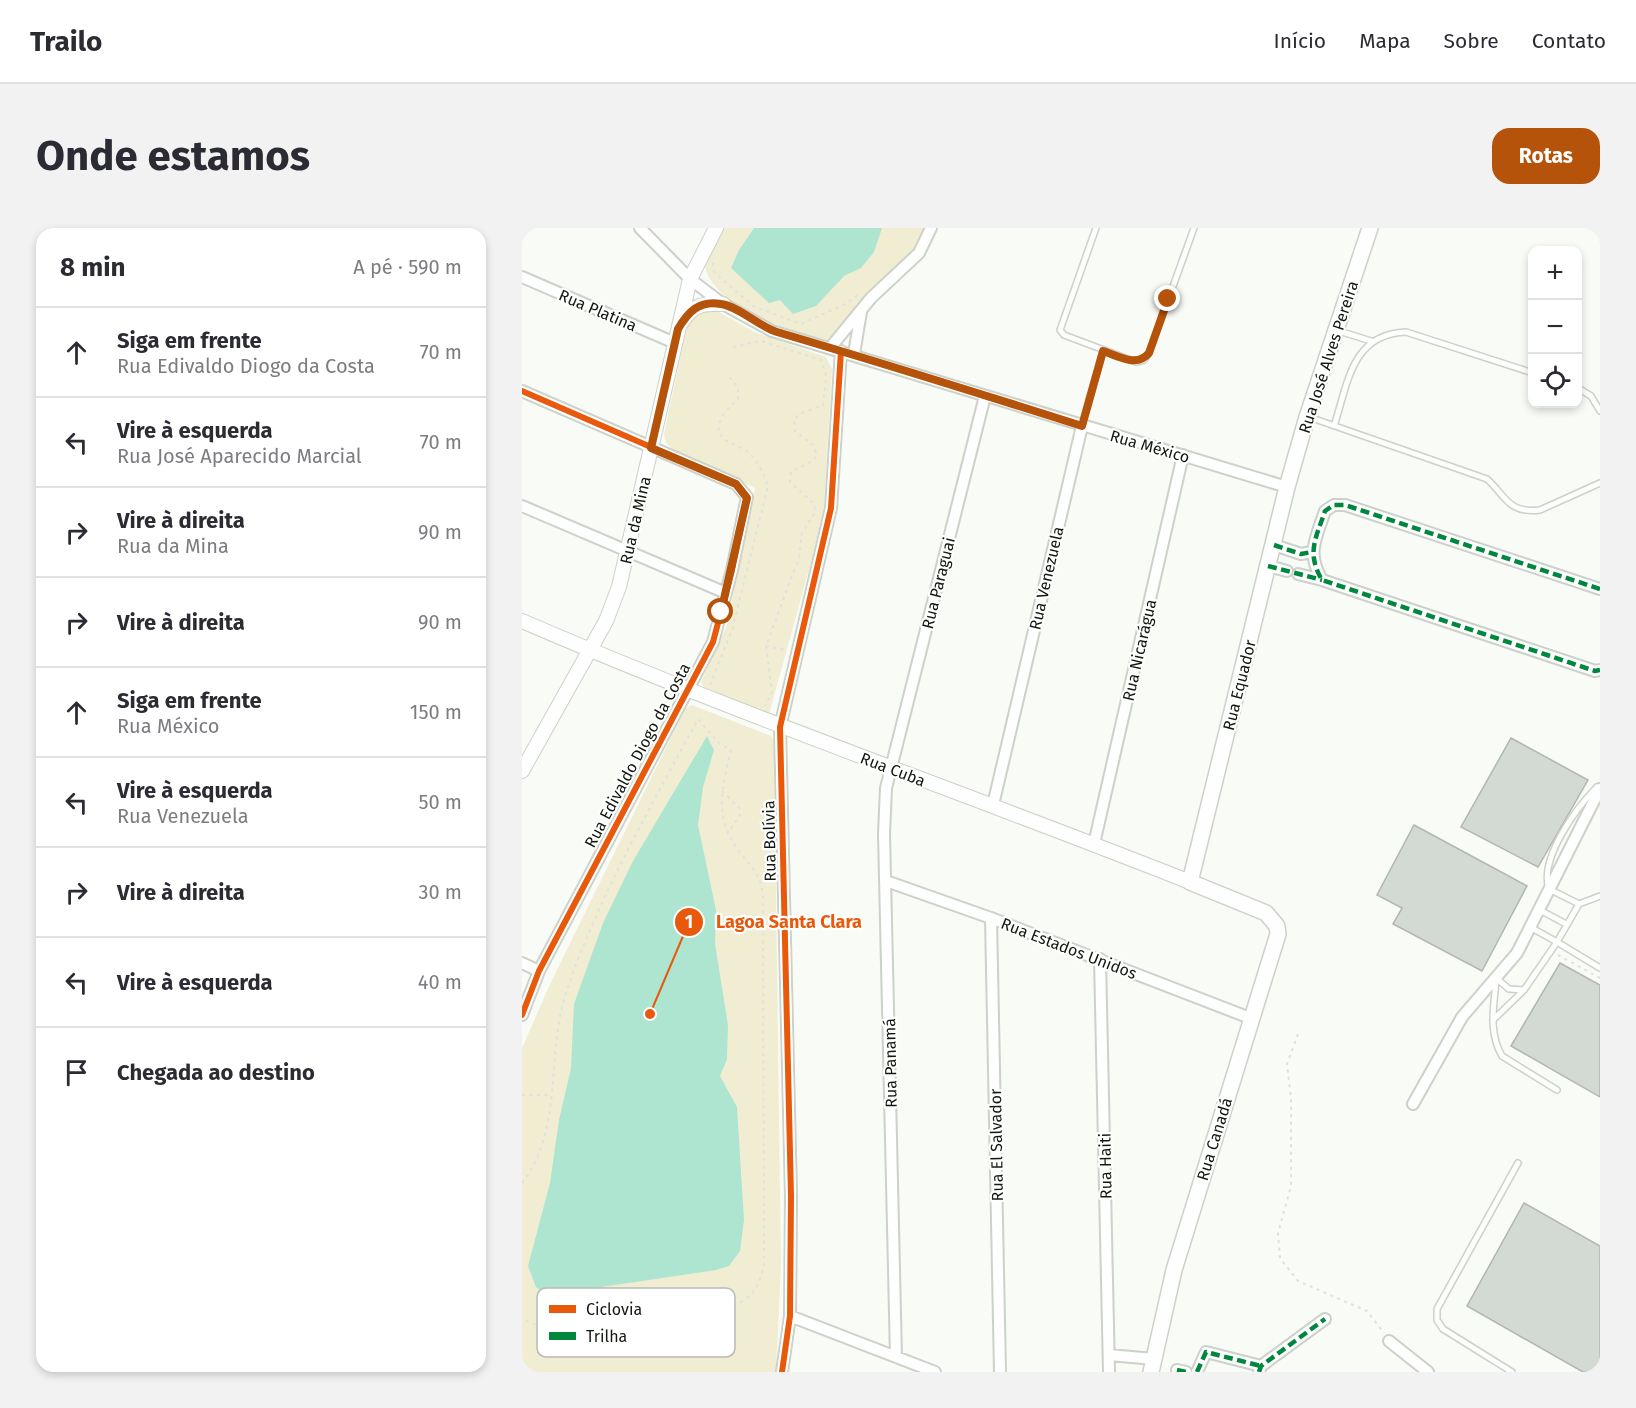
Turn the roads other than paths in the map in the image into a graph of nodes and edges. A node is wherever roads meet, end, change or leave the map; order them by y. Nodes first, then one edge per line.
1 (640, 228) edge
2 (716, 228) edge
3 (931, 228) edge
4 (1096, 228) edge
5 (1194, 228) edge
6 (1370, 228) edge
7 (522, 278) edge
8 (690, 279) junction
9 (723, 304) junction
10 (861, 309) junction
11 (1337, 330) junction
12 (676, 336) junction
13 (1371, 341) junction
14 (836, 349) junction
15 (1103, 351) junction
16 (854, 354) junction
17 (1528, 371) edge
18 (1582, 390) edge
19 (522, 391) edge
20 (985, 396) junction
21 (1600, 411) edge
22 (1307, 417) junction
23 (1082, 426) junction
24 (1334, 426) junction
25 (651, 448) junction
26 (1184, 455) junction
27 (1600, 483) edge
28 (1287, 487) junction
29 (522, 506) edge
30 (1274, 545) junction
31 (630, 551) junction
32 (1312, 552) junction
33 (1268, 566) junction
34 (1322, 580) junction
35 (1600, 589) edge
36 (726, 593) junction
37 (522, 621) edge
38 (590, 650) junction
39 (1600, 670) edge
40 (687, 690) junction
41 (780, 727) junction
42 (892, 770) junction
43 (522, 771) edge
44 (1600, 784) edge
45 (1600, 789) edge
46 (993, 805) junction
47 (1094, 844) junction
48 (886, 881) junction
49 (1190, 882) junction
50 (1549, 889) junction
51 (1600, 896) edge
52 (1579, 904) junction
53 (1539, 909) junction
54 (1266, 913) joint
55 (991, 918) junction
56 (1566, 924) junction
57 (1530, 927) junction
58 (1557, 942) junction
59 (1100, 960) junction
60 (522, 963) edge
61 (1600, 968) edge
62 (539, 971) junction
63 (1496, 978) junction
64 (1524, 990) junction
65 (522, 1015) edge
66 (1250, 1017) junction
67 (1493, 1020) junction
68 (1557, 1090) dead end
69 (1413, 1104) dead end
70 (1518, 1162) dead end
71 (790, 1316) junction
72 (1325, 1319) dead end
73 (1389, 1341) road end
74 (1109, 1355) junction
75 (897, 1357) junction
76 (1153, 1365) edge
77 (1260, 1369) edge
78 (782, 1372) edge
79 (934, 1372) edge
80 (1000, 1372) edge
81 (1109, 1372) edge
82 (1197, 1372) edge
83 (1428, 1372) edge
84 (1512, 1372) edge

1 - 8 street, Rua México
2 - 8 street, Rua da Mina
3 - 10 street
4 - 15 lane
5 - 15 lane
6 - 11 main road, Rua José Alves Pereira
7 - 12 street, Rua Platina
8 - 9 street, Rua México
8 - 12 street, Rua da Mina
9 - 12 street
9 - 14 street, Rua México
10 - 14 street
10 - 16 street
11 - 13 lane
11 - 22 main road, Rua José Alves Pereira
12 - 25 street, Rua da Mina
13 - 17 lane
13 - 24 lane
14 - 16 street, Rua México
14 - 41 street, Rua Bolívia
15 - 23 lane, Rua Venezuela
16 - 20 street, Rua México
18 - 21 lane
19 - 25 street
20 - 23 street, Rua México
20 - 42 street, Rua Paraguai
22 - 24 lane
22 - 28 main road, Rua José Alves Pereira
23 - 26 street, Rua México
23 - 46 street, Rua Venezuela
24 - 27 lane
25 - 31 street, Rua da Mina
25 - 36 street, Rua Edivaldo Diogo da Costa
26 - 28 street, Rua México
26 - 47 street, Rua Nicarágua
28 - 30 main road, Rua Equador
29 - 31 street
30 - 32 street
30 - 33 main road, Rua Equador
31 - 36 street
31 - 38 street, Rua da Mina
32 - 34 street
32 - 35 street
33 - 34 street
33 - 49 main road, Rua Equador
34 - 39 street
36 - 40 street, Rua Edivaldo Diogo da Costa
37 - 38 street, Rua Cuba
38 - 40 street, Rua Cuba
38 - 43 street, Rua da Mina
40 - 41 street, Rua Cuba
40 - 62 street, Rua Edivaldo Diogo da Costa
41 - 42 street, Rua Cuba
41 - 71 street, Rua Bolívia
42 - 46 street, Rua Cuba
42 - 48 street, Rua Panamá
44 - 50 lane
45 - 50 street
46 - 47 street, Rua Cuba
47 - 49 street, Rua Cuba
48 - 55 street, Rua Estados Unidos
48 - 75 street, Rua Panamá
49 - 54 main road, Rua Cuba
50 - 52 lane
50 - 53 street
51 - 52 lane
52 - 56 lane
53 - 56 lane
53 - 57 street
54 - 66 main road, Rua Canadá
55 - 59 street, Rua Estados Unidos
55 - 80 street, Rua El Salvador
56 - 58 lane
57 - 58 lane
57 - 63 street
58 - 61 lane
58 - 64 lane
59 - 66 street, Rua Estados Unidos
59 - 74 street, Rua Haiti
60 - 62 street
62 - 65 street, Rua Edivaldo Diogo da Costa
63 - 64 lane
63 - 67 lane
63 - 69 street
64 - 67 lane
66 - 76 main road, Rua Canadá
67 - 68 lane
70 - 84 lane
71 - 75 street
71 - 78 street, Rua Bolívia
72 - 77 street
73 - 83 street
74 - 76 street
74 - 81 street, Rua Haiti
75 - 79 street
77 - 82 street

